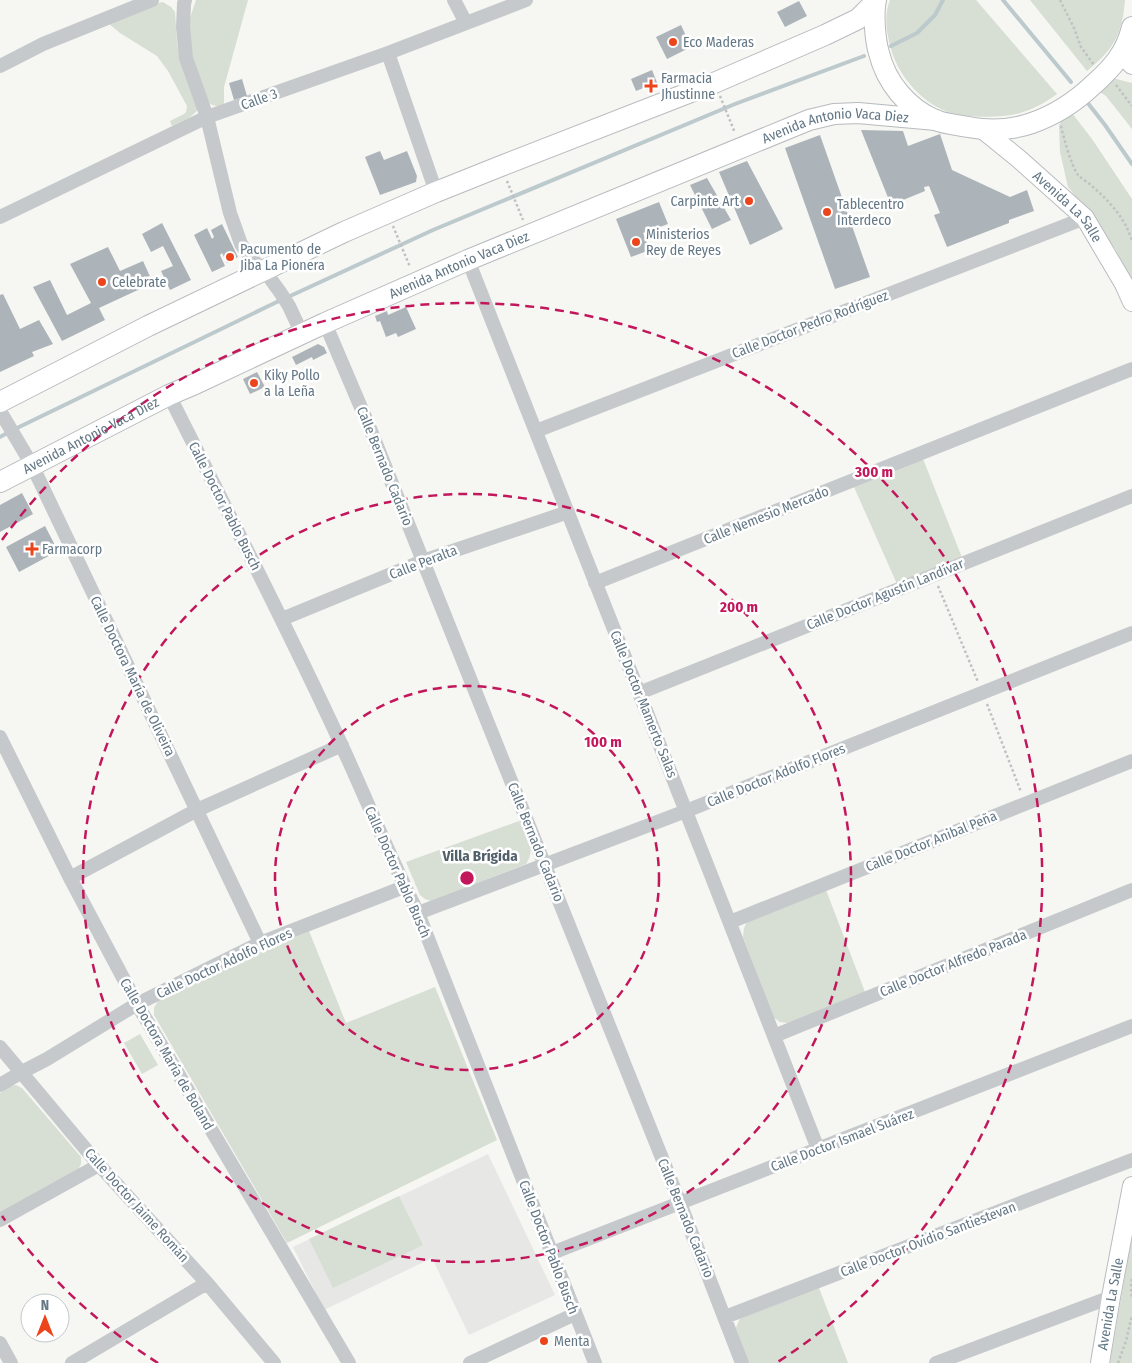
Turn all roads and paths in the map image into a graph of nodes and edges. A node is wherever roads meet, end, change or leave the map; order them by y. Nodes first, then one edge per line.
1 (152, 0) edge
2 (185, 0) edge
3 (454, 0) edge
4 (526, 0) edge
5 (1060, 0) edge
6 (876, 1) edge
7 (466, 24) junction
8 (1132, 27) edge
9 (388, 53) junction
10 (1127, 60) edge
11 (0, 66) edge
12 (1104, 76) junction
13 (722, 99) dead end
14 (1132, 106) edge
15 (1056, 113) junction
16 (207, 117) junction
17 (729, 118) dead end
18 (936, 120) junction
19 (982, 129) junction
20 (509, 187) dead end
21 (436, 192) junction
22 (518, 207) dead end
23 (0, 217) edge
24 (1084, 218) junction
25 (398, 238) dead end
26 (1132, 241) edge
27 (404, 253) dead end
28 (468, 260) junction
29 (264, 270) junction
30 (1132, 302) edge
31 (325, 323) junction
32 (302, 334) junction
33 (1132, 369) edge
34 (169, 395) junction
35 (0, 402) edge
36 (0, 412) edge
37 (536, 431) junction
38 (27, 458) junction
39 (0, 482) edge
40 (1132, 496) edge
41 (568, 512) junction
42 (423, 561) junction
43 (595, 583) junction
44 (282, 620) junction
45 (1132, 633) edge
46 (639, 693) junction
47 (0, 737) edge
48 (342, 745) junction
49 (1132, 761) edge
50 (197, 810) junction
51 (686, 811) junction
52 (545, 864) junction
53 (70, 878) junction
54 (404, 887) junction
55 (1132, 890) edge
56 (418, 913) junction
57 (730, 922) junction
58 (260, 943) junction
59 (137, 1004) junction
60 (1132, 1026) edge
61 (774, 1036) junction
62 (0, 1047) edge
63 (22, 1072) junction
64 (0, 1085) edge
65 (818, 1149) junction
66 (1132, 1160) edge
67 (99, 1165) junction
68 (1132, 1186) edge
69 (680, 1203) junction
70 (0, 1220) edge
71 (552, 1253) junction
72 (1132, 1279) edge
73 (207, 1283) junction
74 (1131, 1289) edge
75 (1111, 1297) junction
76 (1132, 1298) edge
77 (575, 1314) junction
78 (1132, 1315) edge
79 (725, 1317) junction
80 (0, 1344) edge
81 (11, 1363) edge
82 (72, 1363) edge
83 (274, 1363) edge
84 (349, 1363) edge
85 (470, 1363) edge
86 (594, 1363) edge
87 (742, 1363) edge
88 (936, 1363) edge
89 (1100, 1363) edge
90 (1118, 1363) edge

1 - 11 street
2 - 16 street
3 - 7 street
4 - 7 street, Calle 3
5 - 12 path
6 - 18 highway
6 - 21 highway
7 - 9 street, Calle 3
8 - 10 highway
9 - 16 street, Calle 3
9 - 21 street
10 - 12 highway
12 - 14 path
12 - 15 highway
13 - 17 path
15 - 19 highway
15 - 26 path
16 - 23 street, Calle 3
16 - 29 street
18 - 19 highway
18 - 28 highway, Avenida Antonio Vaca Diez
19 - 24 main road, Avenida La Salle
20 - 22 path
21 - 29 highway
24 - 30 main road, Avenida La Salle
24 - 37 street, Calle Doctor Pedro Rodríguez
25 - 27 path
28 - 31 highway, Avenida Antonio Vaca Diez
28 - 37 street, Calle Doctor Mamerto Salas
29 - 32 street
29 - 35 highway
31 - 32 highway, Avenida Antonio Vaca Diez
31 - 42 street, Calle Bernado Cadario
32 - 34 highway, Avenida Antonio Vaca Diez
33 - 43 street, Calle Nemesio Mercado
34 - 38 highway, Avenida Antonio Vaca Diez
34 - 44 street, Calle Doctor Pablo Busch
36 - 38 street, Calle Doctora María de Oliveira
37 - 41 street, Calle Doctor Mamerto Salas
38 - 39 highway, Avenida Antonio Vaca Diez
38 - 50 street, Calle Doctora María de Oliveira
40 - 46 street, Calle Doctor Agustín Landívar
41 - 42 street, Calle Peralta
41 - 43 street, Calle Doctor Mamerto Salas
42 - 44 street, Calle Peralta
42 - 52 street, Calle Bernado Cadario
43 - 46 street, Calle Doctor Mamerto Salas
44 - 48 street, Calle Doctor Pablo Busch
45 - 51 street, Calle Doctor Adolfo Flores
46 - 51 street, Calle Doctor Mamerto Salas
47 - 53 street, Calle Doctora María de Boland
48 - 50 street
48 - 54 street, Calle Doctor Pablo Busch
49 - 57 street, Calle Doctor Anibal Peña
50 - 53 street
50 - 58 street, Calle Doctora María de Oliveira
51 - 52 street, Calle Doctor Adolfo Flores
51 - 57 street, Calle Doctor Mamerto Salas
52 - 56 street, Calle Doctor Adolfo Flores
52 - 69 street, Calle Bernado Cadario
53 - 59 street, Calle Doctora María de Boland
54 - 56 street, Calle Doctor Pablo Busch
54 - 58 street, Calle Doctor Adolfo Flores
55 - 61 street, Calle Doctor Alfredo Parada
56 - 71 street, Calle Doctor Pablo Busch
57 - 61 street, Calle Doctor Mamerto Salas
58 - 59 street, Calle Doctor Adolfo Flores
59 - 63 street, Calle Doctor Adolfo Flores
59 - 84 street, Calle Doctora María de Boland
60 - 65 street, Calle Doctor Ismael Suárez
61 - 65 street, Calle Doctor Mamerto Salas
62 - 63 street, Calle Doctor Jaime Román
63 - 64 street, Calle Doctor Adolfo Flores
63 - 67 street, Calle Doctor Jaime Román
65 - 69 street, Calle Doctor Ismael Suárez
66 - 79 street, Calle Doctor Ovidio Santiestevan
67 - 70 street
67 - 73 street, Calle Doctor Jaime Román
68 - 75 main road, Avenida La Salle
69 - 71 street, Calle Doctor Ismael Suárez
69 - 79 street, Calle Bernado Cadario
71 - 77 street, Calle Doctor Pablo Busch
72 - 74 path
73 - 82 street
73 - 83 street, Calle Doctor Jaime Román
74 - 76 path
75 - 88 street
75 - 89 main road, Avenida La Salle
77 - 85 street
77 - 86 street, Calle Doctor Pablo Busch
78 - 90 path
79 - 87 street, Calle Bernado Cadario
80 - 81 street

